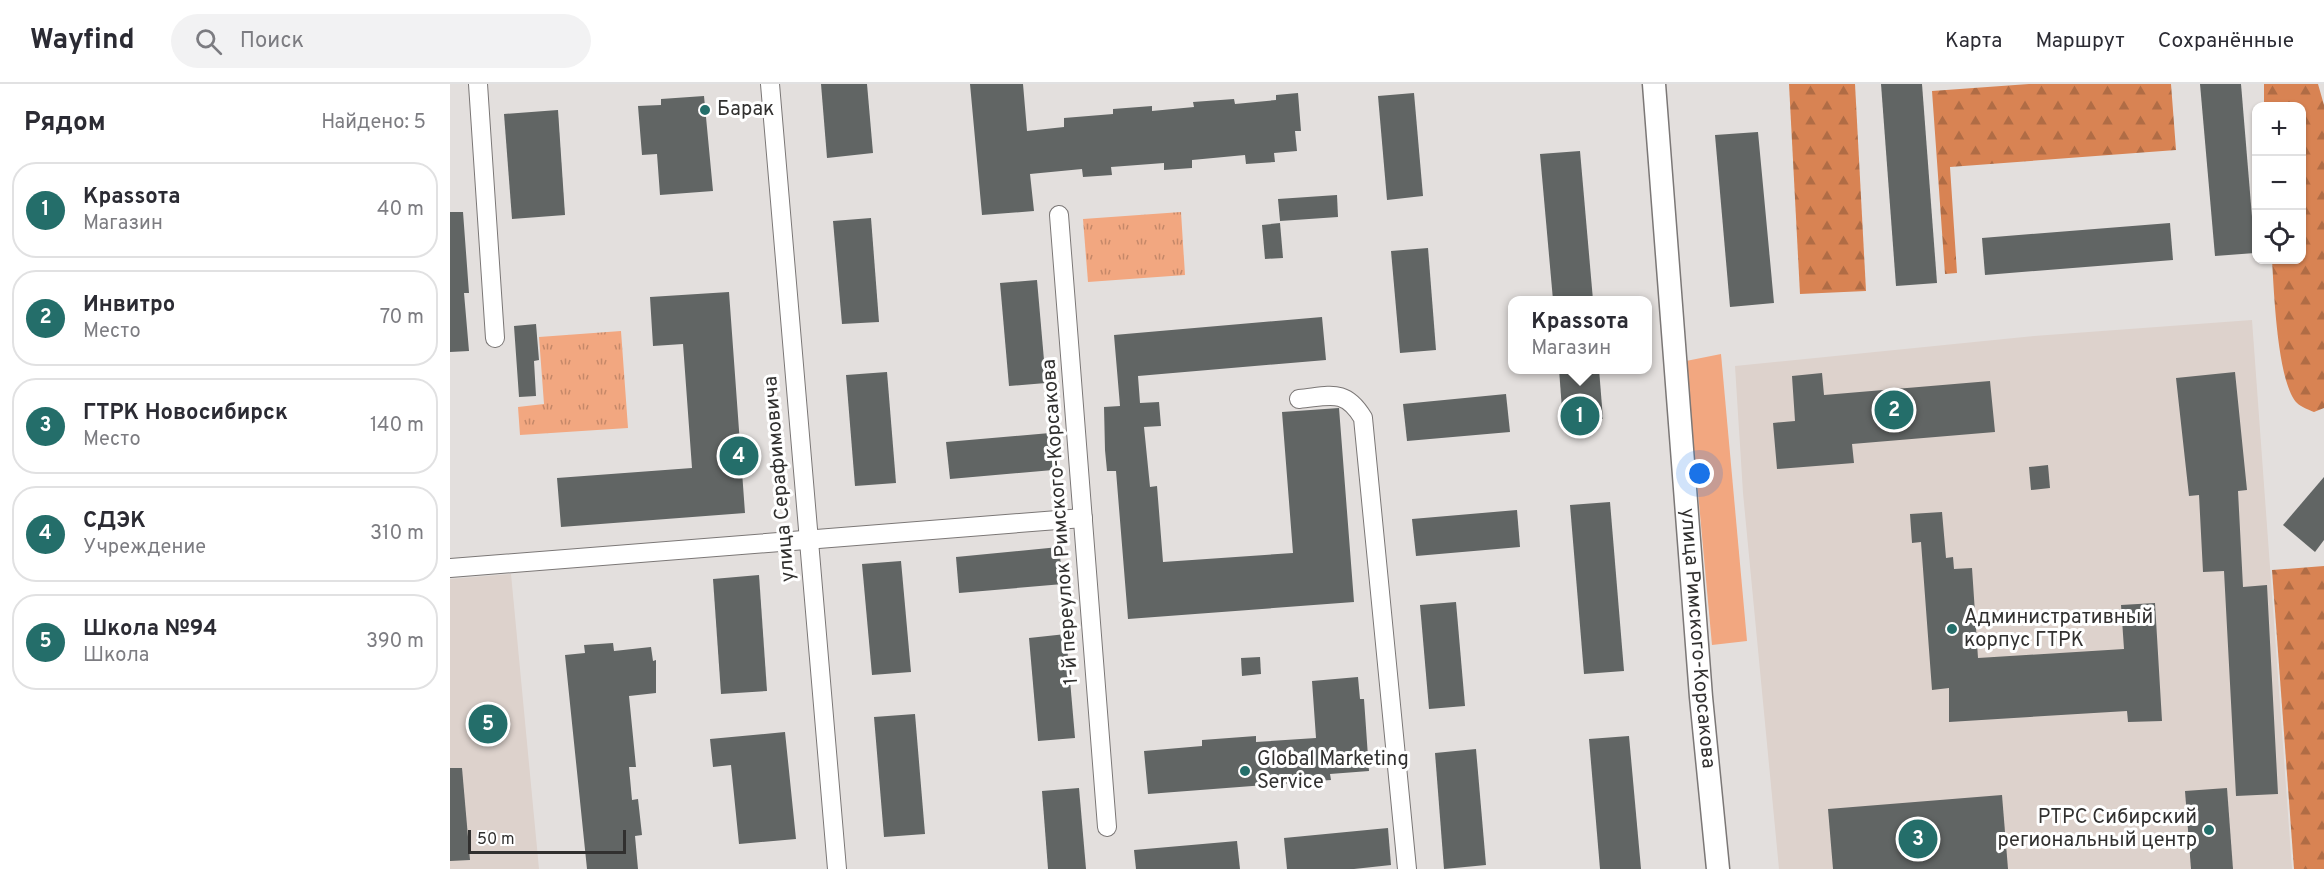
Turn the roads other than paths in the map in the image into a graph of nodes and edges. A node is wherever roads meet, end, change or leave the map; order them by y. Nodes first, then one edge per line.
1 (478, 84) edge
2 (770, 84) edge
3 (1654, 84) edge
4 (1059, 215) dead end
5 (495, 338) dead end
6 (1299, 399) dead end
7 (1083, 518) junction
8 (807, 541) junction
9 (450, 568) edge
10 (1107, 827) dead end
11 (837, 869) edge
12 (1407, 869) edge
13 (1718, 869) edge

1 - 5 street
2 - 8 street, улица Серафимовича
3 - 13 street, улица Римского-Корсакова
4 - 7 street, 1-й переулок Римского-Корсакова
6 - 12 street
7 - 8 street
7 - 10 street, 1-й переулок Римского-Корсакова
8 - 9 street
8 - 11 street, улица Серафимовича

